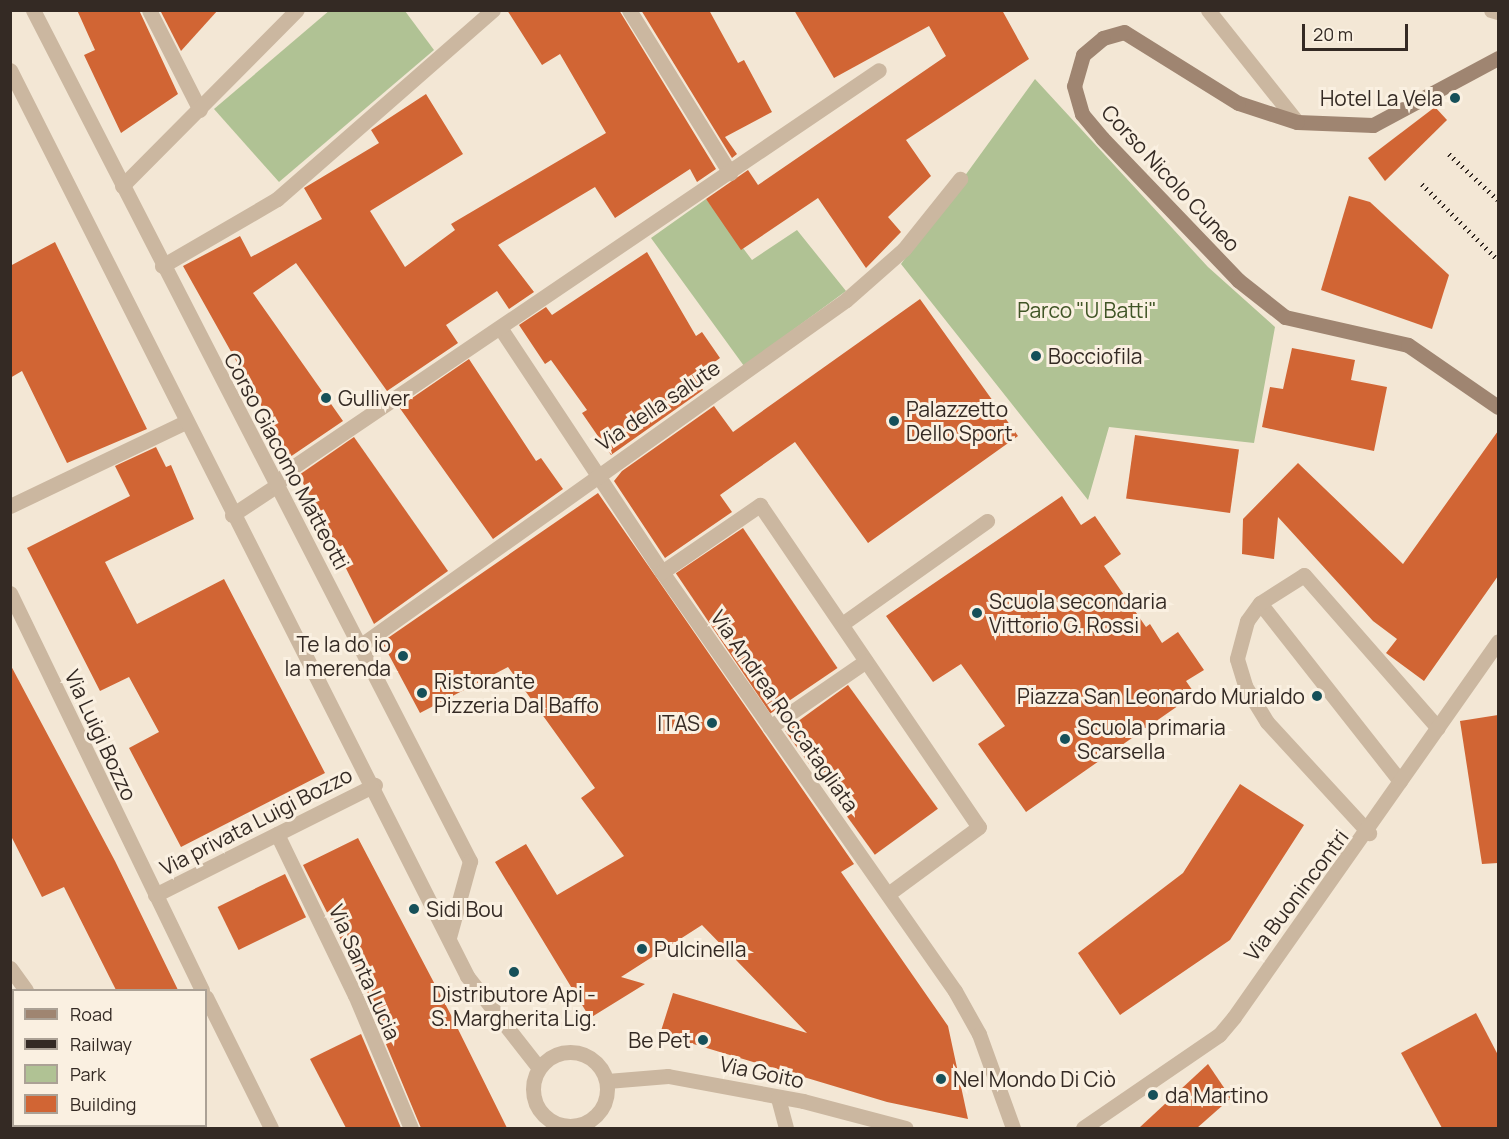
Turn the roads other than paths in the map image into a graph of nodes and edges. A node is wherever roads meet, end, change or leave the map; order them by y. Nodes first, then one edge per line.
1 (33, 10) edge
2 (149, 10) edge
3 (297, 10) edge
4 (494, 10) edge
5 (629, 10) edge
6 (1208, 10) edge
7 (1491, 10) edge
8 (1498, 12) edge
9 (1498, 58) edge
10 (10, 70) edge
11 (879, 70) dead end
12 (200, 110) junction
13 (1297, 122) junction
14 (730, 173) junction
15 (960, 179) dead end
16 (122, 186) junction
17 (162, 266) junction
18 (501, 329) junction
19 (1498, 408) edge
20 (185, 422) junction
21 (596, 473) junction
22 (276, 486) junction
23 (10, 506) edge
24 (232, 515) junction
25 (987, 521) dead end
26 (662, 572) junction
27 (10, 593) edge
28 (1260, 603) junction
29 (842, 624) junction
30 (1498, 642) edge
31 (361, 645) junction
32 (866, 661) junction
33 (770, 727) junction
34 (1438, 728) junction
35 (1400, 781) junction
36 (375, 785) junction
37 (1368, 833) junction
38 (277, 834) junction
39 (888, 894) junction
40 (154, 895) junction
41 (449, 937) junction
42 (10, 968) edge
43 (25, 989) edge
44 (201, 989) edge
45 (207, 999) edge
46 (539, 1068) junction
47 (607, 1082) junction
48 (778, 1098) junction
49 (600, 1123) edge
50 (556, 1127) edge
51 (272, 1128) edge
52 (411, 1128) edge
53 (786, 1128) edge
54 (906, 1128) edge
55 (1013, 1128) edge
56 (1083, 1128) edge

1 - 16 street, Corso Giacomo Matteotti
2 - 12 street
3 - 12 street
4 - 17 street
5 - 14 street
6 - 13 street
7 - 8 street
9 - 13 main road, Corso Nicolo Cuneo
10 - 20 street
11 - 14 street
12 - 16 street
13 - 19 main road, Corso Nicolo Cuneo
14 - 18 street
15 - 21 street, Via della salute
16 - 17 street, Corso Giacomo Matteotti
17 - 22 street, Corso Giacomo Matteotti
18 - 21 street, Via Andrea Roccatagliata
18 - 22 street
20 - 23 street
20 - 24 street
21 - 26 street, Via Andrea Roccatagliata
21 - 31 street, Via della salute
22 - 24 street
22 - 31 street, Corso Giacomo Matteotti
24 - 36 street
25 - 29 street
26 - 29 street
26 - 33 street, Via Andrea Roccatagliata
27 - 40 street, Via Luigi Bozzo
28 - 34 street
28 - 35 street
28 - 37 street
29 - 32 street
30 - 34 street, Via Buonincontri
31 - 41 street, Corso Giacomo Matteotti
32 - 33 street
32 - 39 street
33 - 39 street, Via Andrea Roccatagliata
34 - 35 street, Via Buonincontri
35 - 37 street, Via Buonincontri
36 - 38 street, Via privata Luigi Bozzo
36 - 41 street
37 - 56 street, Via Buonincontri
38 - 40 street, Via privata Luigi Bozzo
38 - 52 street, Via Santa Lucia
39 - 55 street, Via Andrea Roccatagliata
40 - 44 street, Via privata Luigi Bozzo
41 - 46 street
42 - 43 street
45 - 51 street
46 - 47 street
46 - 50 street
47 - 48 street, Via Goito
47 - 49 street
48 - 53 street
48 - 54 street, Via Goito
49 - 50 street

